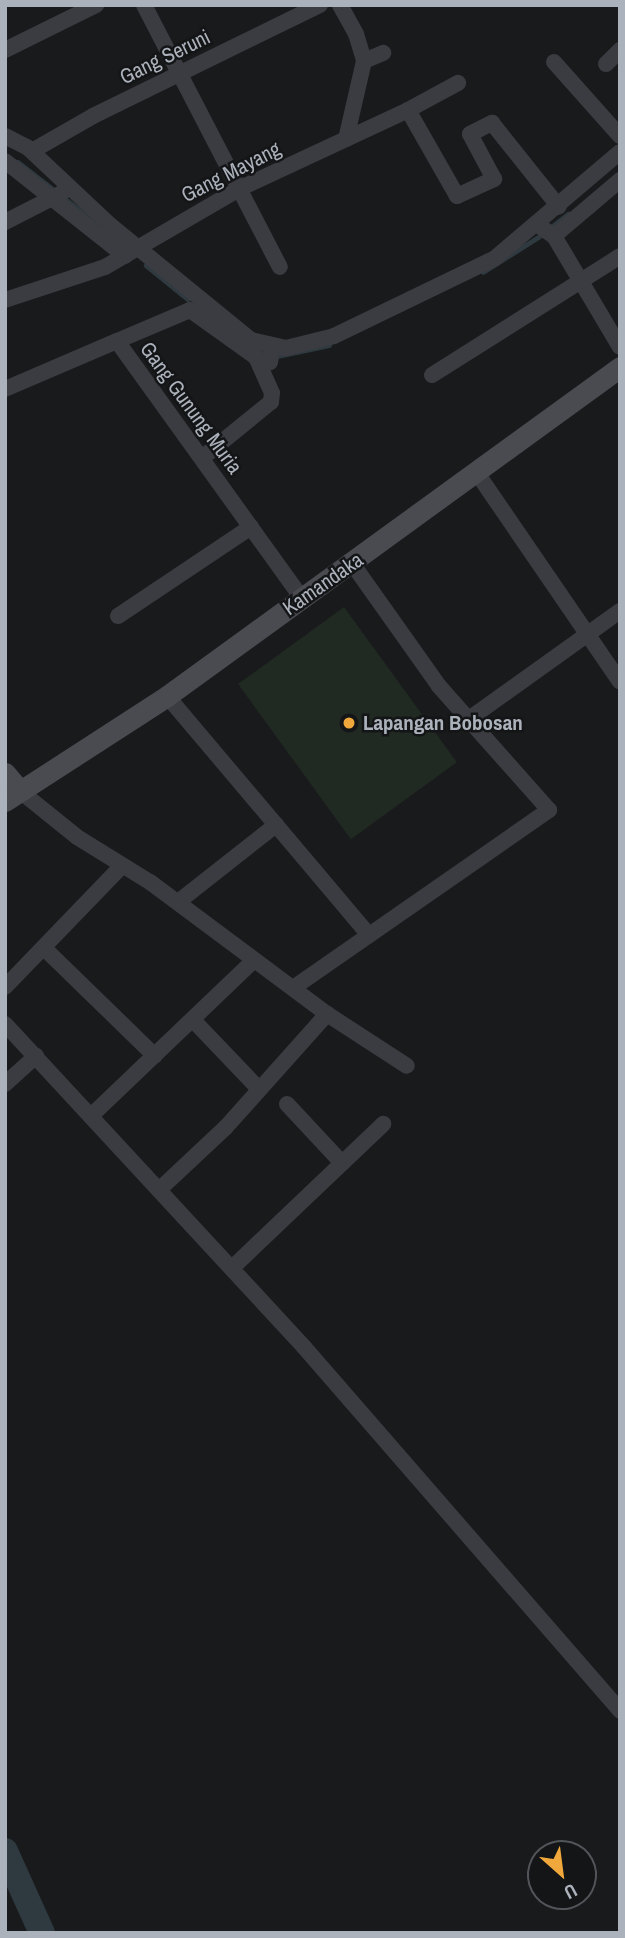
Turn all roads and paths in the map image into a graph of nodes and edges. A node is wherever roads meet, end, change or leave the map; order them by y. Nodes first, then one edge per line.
1 (96, 5) edge
2 (144, 5) edge
3 (320, 5) edge
4 (340, 5) edge
5 (5, 50) edge
6 (620, 50) edge
7 (383, 53) dead end
8 (364, 61) junction
9 (554, 62) dead end
10 (606, 64) dead end
11 (179, 74) junction
12 (458, 83) dead end
13 (408, 110) junction
14 (5, 136) edge
15 (620, 136) edge
16 (346, 139) junction
17 (32, 151) junction
18 (620, 152) edge
19 (5, 161) edge
20 (620, 180) edge
21 (241, 188) junction
22 (62, 193) junction
23 (559, 207) junction
24 (5, 222) edge
25 (547, 231) junction
26 (131, 252) junction
27 (620, 256) edge
28 (280, 267) dead end
29 (582, 282) junction
30 (5, 300) edge
31 (117, 341) junction
32 (620, 347) edge
33 (268, 353) junction
34 (620, 367) edge
35 (432, 375) dead end
36 (5, 390) edge
37 (202, 458) junction
38 (477, 474) junction
39 (251, 527) junction
40 (352, 563) junction
41 (302, 598) junction
42 (620, 611) edge
43 (117, 616) dead end
44 (586, 633) junction
45 (620, 682) edge
46 (167, 696) junction
47 (469, 719) junction
48 (5, 773) edge
49 (13, 796) edge
50 (276, 825) junction
51 (122, 866) junction
52 (178, 902) junction
53 (369, 935) junction
54 (45, 949) junction
55 (254, 960) junction
56 (5, 987) edge
57 (293, 988) junction
58 (327, 1014) junction
59 (193, 1020) junction
60 (5, 1024) edge
61 (36, 1055) junction
62 (155, 1056) junction
63 (407, 1066) dead end
64 (5, 1084) edge
65 (259, 1089) junction
66 (287, 1104) dead end
67 (93, 1114) junction
68 (383, 1124) dead end
69 (342, 1163) junction
70 (161, 1188) junction
71 (232, 1268) junction
72 (620, 1711) edge

1 - 5 street
2 - 11 street
3 - 11 street, Gang Seruni
4 - 8 street
6 - 10 street
7 - 8 street
8 - 16 street
9 - 15 street
11 - 17 street, Gang Seruni
11 - 21 street
12 - 13 street, Gang Mayang
13 - 16 street, Gang Mayang
13 - 23 street
14 - 17 street
16 - 21 street, Gang Mayang
17 - 22 street
18 - 23 street
19 - 22 street
20 - 25 street
21 - 26 street, Gang Mayang
21 - 28 street
22 - 24 street
22 - 26 street
23 - 25 street
25 - 29 street
25 - 33 street
26 - 30 street, Gang Mayang
26 - 33 street
27 - 29 street
29 - 32 street
29 - 35 street
31 - 33 street
31 - 36 street, Gang Gunung Muria
31 - 37 street, Gang Gunung Muria
33 - 37 street
34 - 38 street, Kamandaka
37 - 39 street, Gang Gunung Muria
38 - 40 street, Kamandaka
38 - 44 street
39 - 41 street, Gang Gunung Muria
39 - 43 street
40 - 41 street, Kamandaka
40 - 47 street
41 - 46 street, Kamandaka
42 - 44 street
44 - 45 street
44 - 47 street
46 - 49 street, Kamandaka
46 - 50 street
47 - 53 street
48 - 49 street
49 - 51 street
50 - 52 street
50 - 53 street
51 - 52 street
51 - 54 street
52 - 55 street
53 - 57 street
54 - 56 street
54 - 62 street
55 - 57 street
55 - 59 street
57 - 58 street
58 - 63 street
58 - 65 street
59 - 62 street
59 - 65 street
60 - 61 street
61 - 64 street
61 - 67 street
62 - 67 street
65 - 70 street
66 - 69 street
67 - 70 street
68 - 69 street
69 - 71 street
70 - 71 street
71 - 72 street

